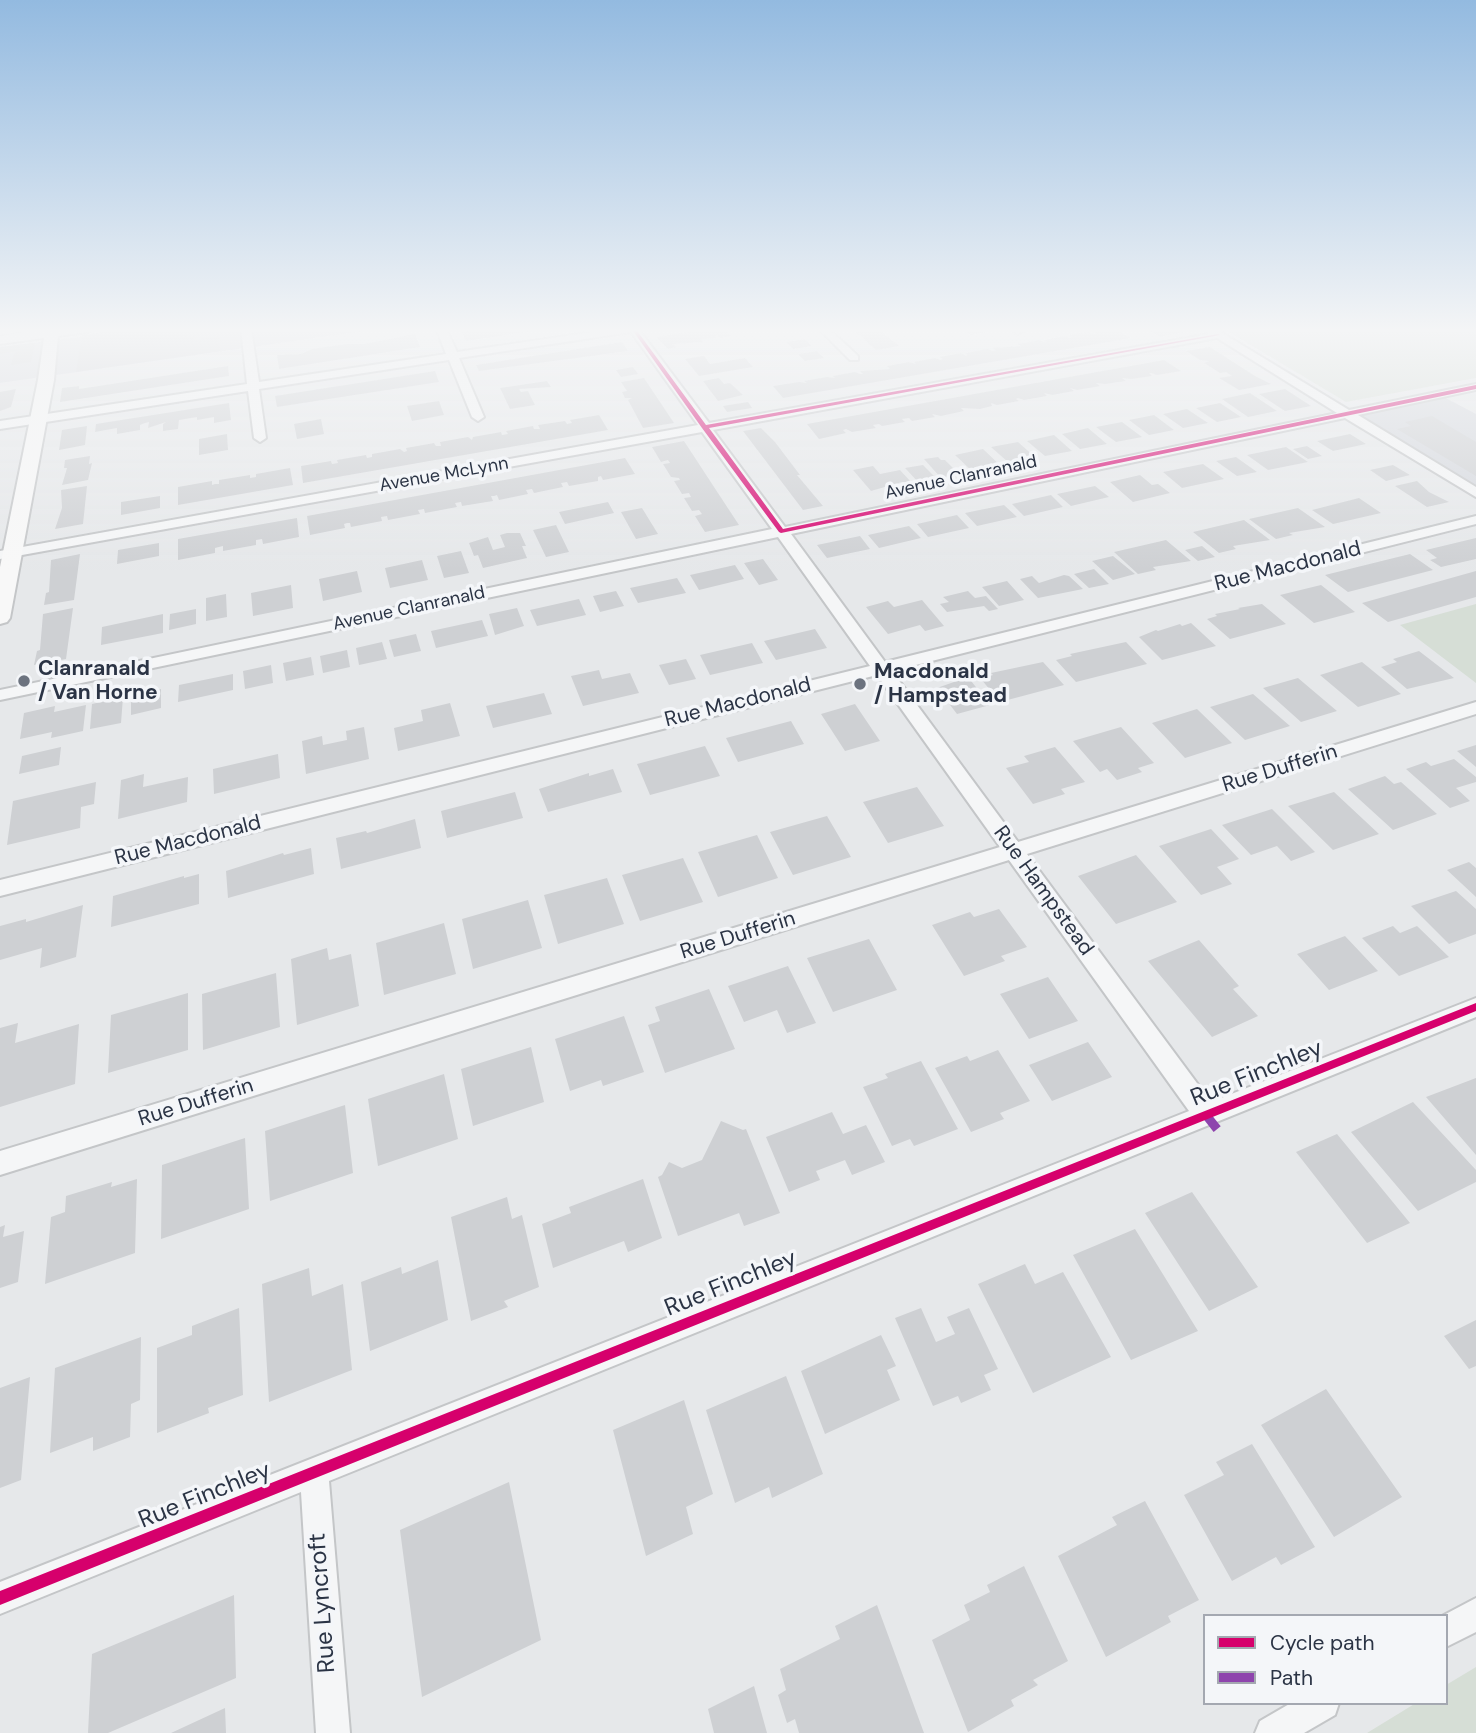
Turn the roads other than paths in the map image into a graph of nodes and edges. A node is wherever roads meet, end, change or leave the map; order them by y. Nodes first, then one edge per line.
1 (40, 409) edge
2 (106, 409) edge
3 (256, 409) edge
4 (475, 409) edge
5 (691, 409) edge
6 (805, 409) edge
7 (1339, 409) edge
8 (1371, 409) edge
9 (1347, 414) junction
10 (478, 417) dead end
11 (38, 419) junction
12 (0, 425) edge
13 (704, 427) junction
14 (260, 438) dead end
15 (1476, 493) edge
16 (1476, 520) edge
17 (781, 531) junction
18 (7, 554) edge
19 (0, 618) edge
20 (880, 667) junction
21 (0, 695) edge
22 (1476, 708) edge
23 (1015, 851) junction
24 (0, 888) edge
25 (1476, 1007) edge
26 (1206, 1115) junction
27 (0, 1163) edge
28 (314, 1473) junction
29 (0, 1598) edge
30 (1476, 1614) edge
31 (1448, 1630) edge
32 (1320, 1705) edge
33 (332, 1733) edge
34 (1272, 1733) edge

1 - 11 main road
2 - 11 street
3 - 14 street
4 - 10 street
5 - 13 street, Rue Hampstead
6 - 13 street, Avenue McLynn
7 - 9 street
8 - 9 street, Avenue Clanranald
9 - 15 street
9 - 17 street, Avenue Clanranald
11 - 12 street
11 - 18 main road
13 - 17 street, Rue Hampstead
13 - 18 street, Avenue McLynn
16 - 20 street, Rue Macdonald
17 - 20 street, Rue Hampstead
17 - 21 street, Avenue Clanranald
18 - 19 main road
20 - 23 street, Rue Hampstead
20 - 24 street, Rue Macdonald
22 - 23 street, Rue Dufferin
23 - 26 street, Rue Hampstead
23 - 27 street, Rue Dufferin
25 - 26 street, Rue Finchley
26 - 28 street, Rue Finchley
28 - 29 street, Rue Finchley
28 - 33 street, Rue Lyncroft
30 - 31 street
32 - 34 street

